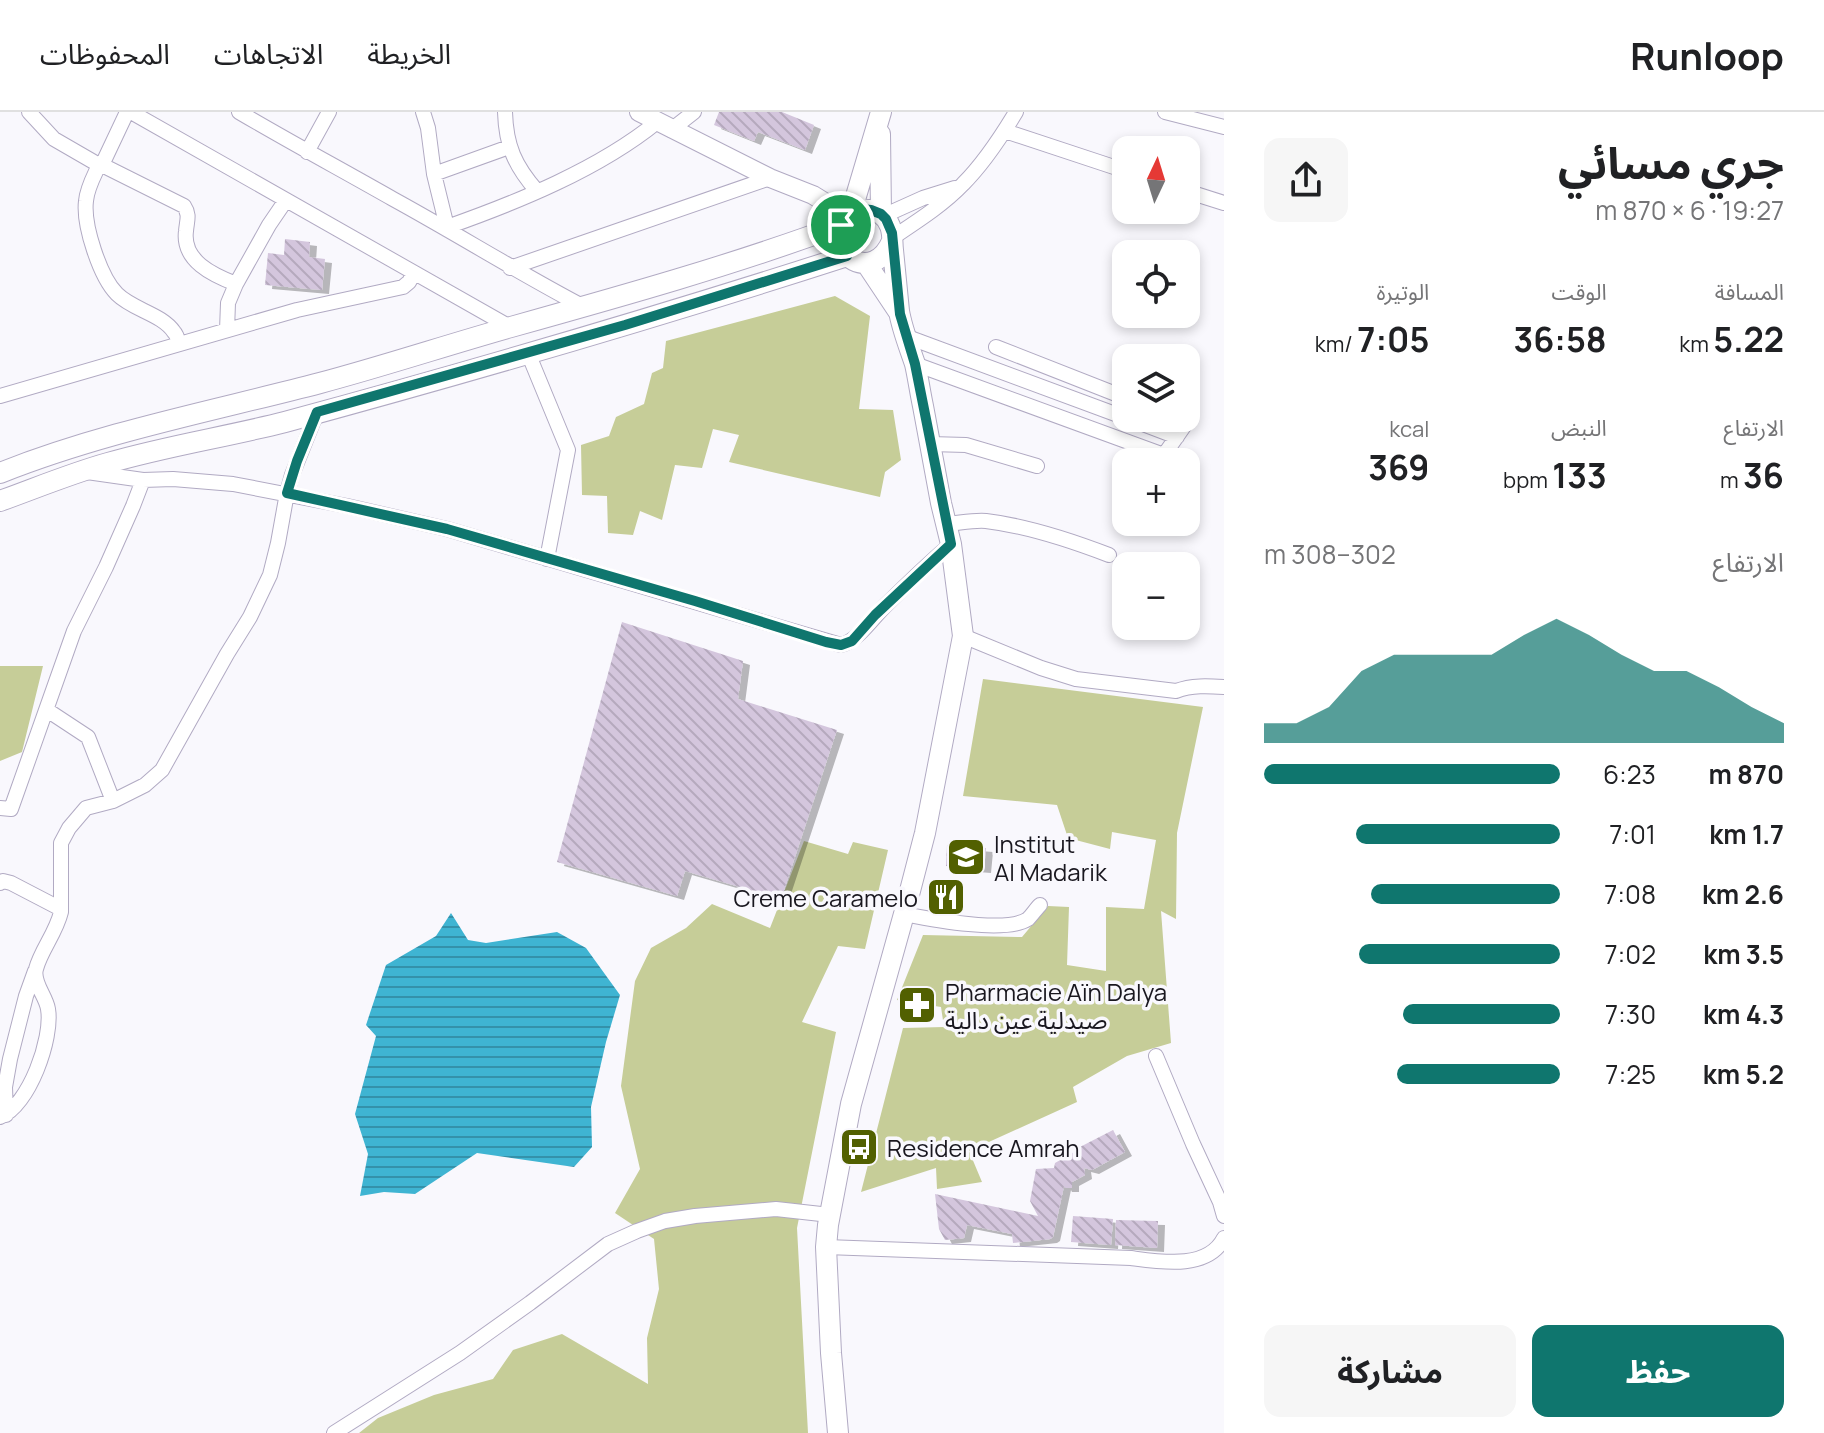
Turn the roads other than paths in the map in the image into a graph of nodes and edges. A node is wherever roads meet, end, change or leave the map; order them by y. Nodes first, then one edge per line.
1 (29, 112) edge
2 (129, 112) edge
3 (239, 112) edge
4 (329, 112) edge
5 (423, 112) edge
6 (505, 112) edge
7 (639, 112) edge
8 (694, 112) edge
9 (1016, 112) edge
10 (1165, 112) edge
11 (880, 114) edge
12 (664, 126) junction
13 (1224, 127) edge
14 (1005, 131) junction
15 (509, 147) junction
16 (307, 152) junction
17 (100, 165) junction
18 (1112, 166) edge
19 (434, 174) junction
20 (770, 178) junction
21 (963, 185) junction
22 (537, 191) junction
23 (1200, 195) edge
24 (286, 200) junction
25 (1224, 203) edge
26 (882, 215) junction
27 (846, 218) junction
28 (446, 228) junction
29 (892, 240) junction
30 (856, 259) junction
31 (510, 268) junction
32 (414, 273) junction
33 (236, 284) junction
34 (584, 308) junction
35 (900, 314) junction
36 (510, 327) junction
37 (227, 330) junction
38 (905, 336) junction
39 (179, 344) junction
40 (996, 347) dead end
41 (528, 353) junction
42 (915, 364) junction
43 (1112, 393) edge
44 (0, 396) edge
45 (317, 412) junction
46 (1112, 413) edge
47 (1164, 432) edge
48 (1180, 432) edge
49 (1177, 437) junction
50 (930, 444) junction
51 (1037, 466) dead end
52 (83, 471) junction
53 (0, 473) edge
54 (143, 480) junction
55 (287, 493) junction
56 (0, 501) edge
57 (949, 534) junction
58 (1109, 555) dead end
59 (547, 559) junction
60 (963, 636) junction
61 (1224, 687) edge
62 (47, 710) junction
63 (113, 801) junction
64 (0, 808) edge
65 (0, 883) edge
66 (1040, 905) dead end
67 (61, 909) junction
68 (904, 914) junction
69 (36, 970) junction
70 (1156, 1056) dead end
71 (3, 1116) edge
72 (830, 1215) junction
73 (1224, 1216) edge
74 (1224, 1238) edge
75 (826, 1247) junction
76 (334, 1433) edge
77 (838, 1433) edge

1 - 17 street
2 - 17 street
2 - 24 street
3 - 16 street
4 - 16 street
5 - 19 street
6 - 15 street
7 - 12 street
8 - 12 street
9 - 14 street
10 - 13 street
11 - 26 main road
11 - 27 main road
12 - 20 street
12 - 22 street
14 - 18 street
14 - 21 street
15 - 19 street
15 - 22 street
16 - 28 street
17 - 33 street
17 - 39 street
19 - 28 street
20 - 27 street
20 - 31 street
21 - 26 street
21 - 29 street
22 - 28 street
23 - 25 street
24 - 32 street
24 - 33 street
26 - 27 main road
26 - 29 main road
27 - 30 main road
27 - 34 main road
28 - 31 street
29 - 30 main road
29 - 35 main road
30 - 35 main road
30 - 41 main road
31 - 34 street
32 - 36 street
32 - 37 street
33 - 37 street
34 - 36 main road
35 - 38 main road
36 - 53 main road
37 - 39 street
38 - 42 main road
38 - 46 street
39 - 44 street
40 - 43 street
41 - 45 main road
41 - 59 street
42 - 49 street
42 - 50 main road
45 - 52 main road
45 - 55 street
47 - 49 street
48 - 49 street
50 - 51 street
50 - 57 main road
52 - 54 street
52 - 56 main road
54 - 55 street
54 - 62 street
55 - 59 street
55 - 63 street
57 - 58 street
57 - 59 street
57 - 60 main road
60 - 61 street
60 - 68 main road
62 - 63 street
62 - 64 street
63 - 67 street
65 - 67 street
66 - 68 street
67 - 69 street
68 - 72 main road
69 - 71 street
69 - 71 street
70 - 73 street
72 - 75 main road
72 - 76 street
74 - 75 street
75 - 77 main road

